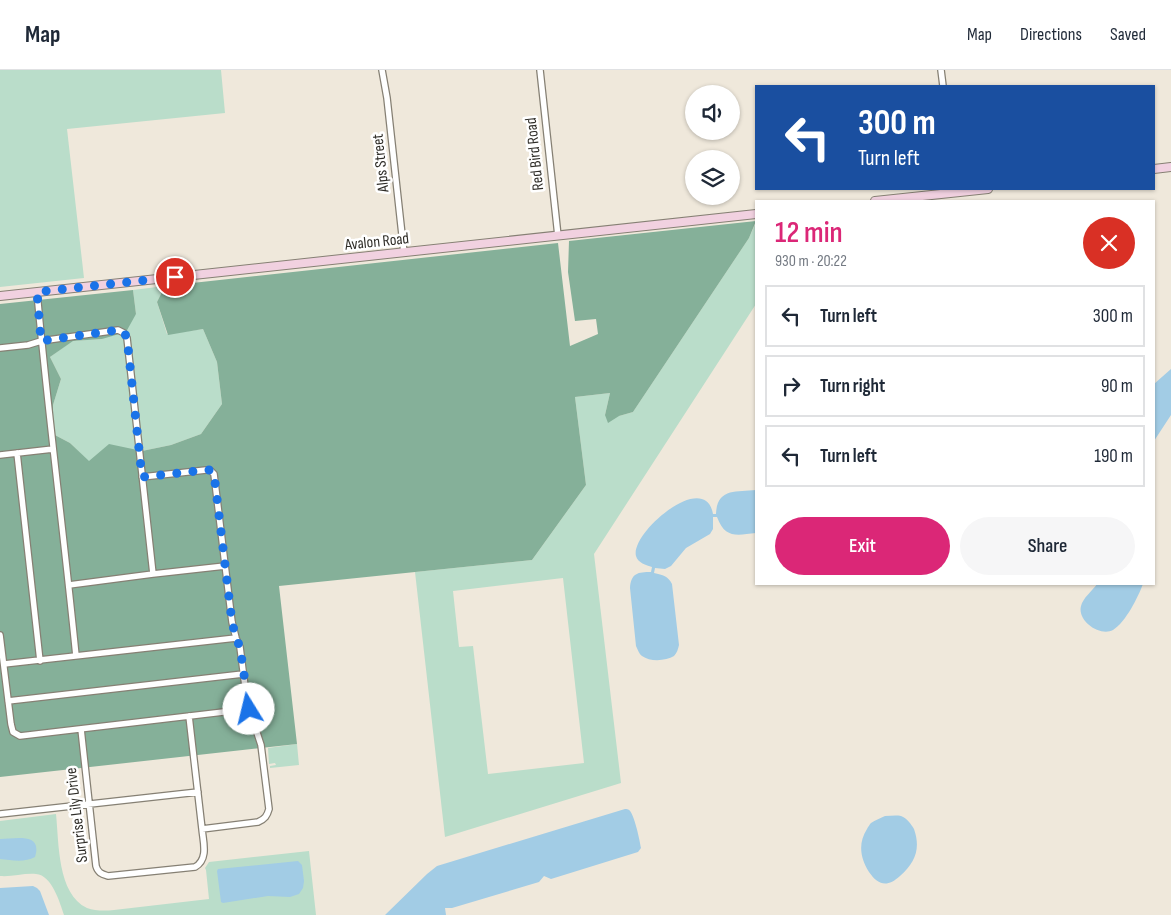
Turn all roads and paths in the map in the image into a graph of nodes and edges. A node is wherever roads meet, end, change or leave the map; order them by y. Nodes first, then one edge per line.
1 (382, 70) edge
2 (540, 70) edge
3 (941, 70) edge
4 (943, 85) edge
5 (1171, 167) edge
6 (1155, 169) edge
7 (971, 190) edge
8 (954, 191) edge
9 (883, 200) edge
10 (755, 214) edge
11 (558, 236) junction
12 (404, 253) junction
13 (37, 292) junction
14 (0, 296) edge
15 (41, 341) junction
16 (0, 348) edge
17 (52, 449) junction
18 (17, 453) junction
19 (0, 455) edge
20 (142, 477) junction
21 (225, 566) junction
22 (154, 574) junction
23 (69, 585) junction
24 (0, 635) edge
25 (236, 638) junction
26 (76, 656) junction
27 (40, 661) junction
28 (4, 664) junction
29 (243, 674) junction
30 (8, 701) junction
31 (249, 709) junction
32 (189, 716) junction
33 (81, 729) junction
34 (198, 792) junction
35 (90, 804) junction
36 (0, 814) edge
37 (202, 829) junction

1 - 12 street, Alps Street
2 - 11 street, Red Bird Road
3 - 4 street
5 - 6 main road
7 - 8 main road
8 - 9 main road
10 - 11 main road, Avalon Road
11 - 12 main road, Avalon Road
12 - 13 main road, Avalon Road
13 - 14 main road, Avalon Road
13 - 15 street
15 - 16 street
15 - 17 street
15 - 20 street
17 - 18 street
17 - 23 street
18 - 19 street
18 - 27 street
20 - 21 street
20 - 22 street
21 - 22 street
21 - 25 street
22 - 23 street
23 - 26 street
24 - 28 street
25 - 26 street
25 - 29 street
26 - 27 street
27 - 28 street
28 - 30 street
29 - 30 street
29 - 31 street
30 - 33 street
31 - 32 street
31 - 37 street
32 - 33 street
32 - 34 street
33 - 35 street, Surprise Lily Drive
34 - 35 street
34 - 37 street
35 - 36 street
35 - 37 street, Surprise Lily Drive

